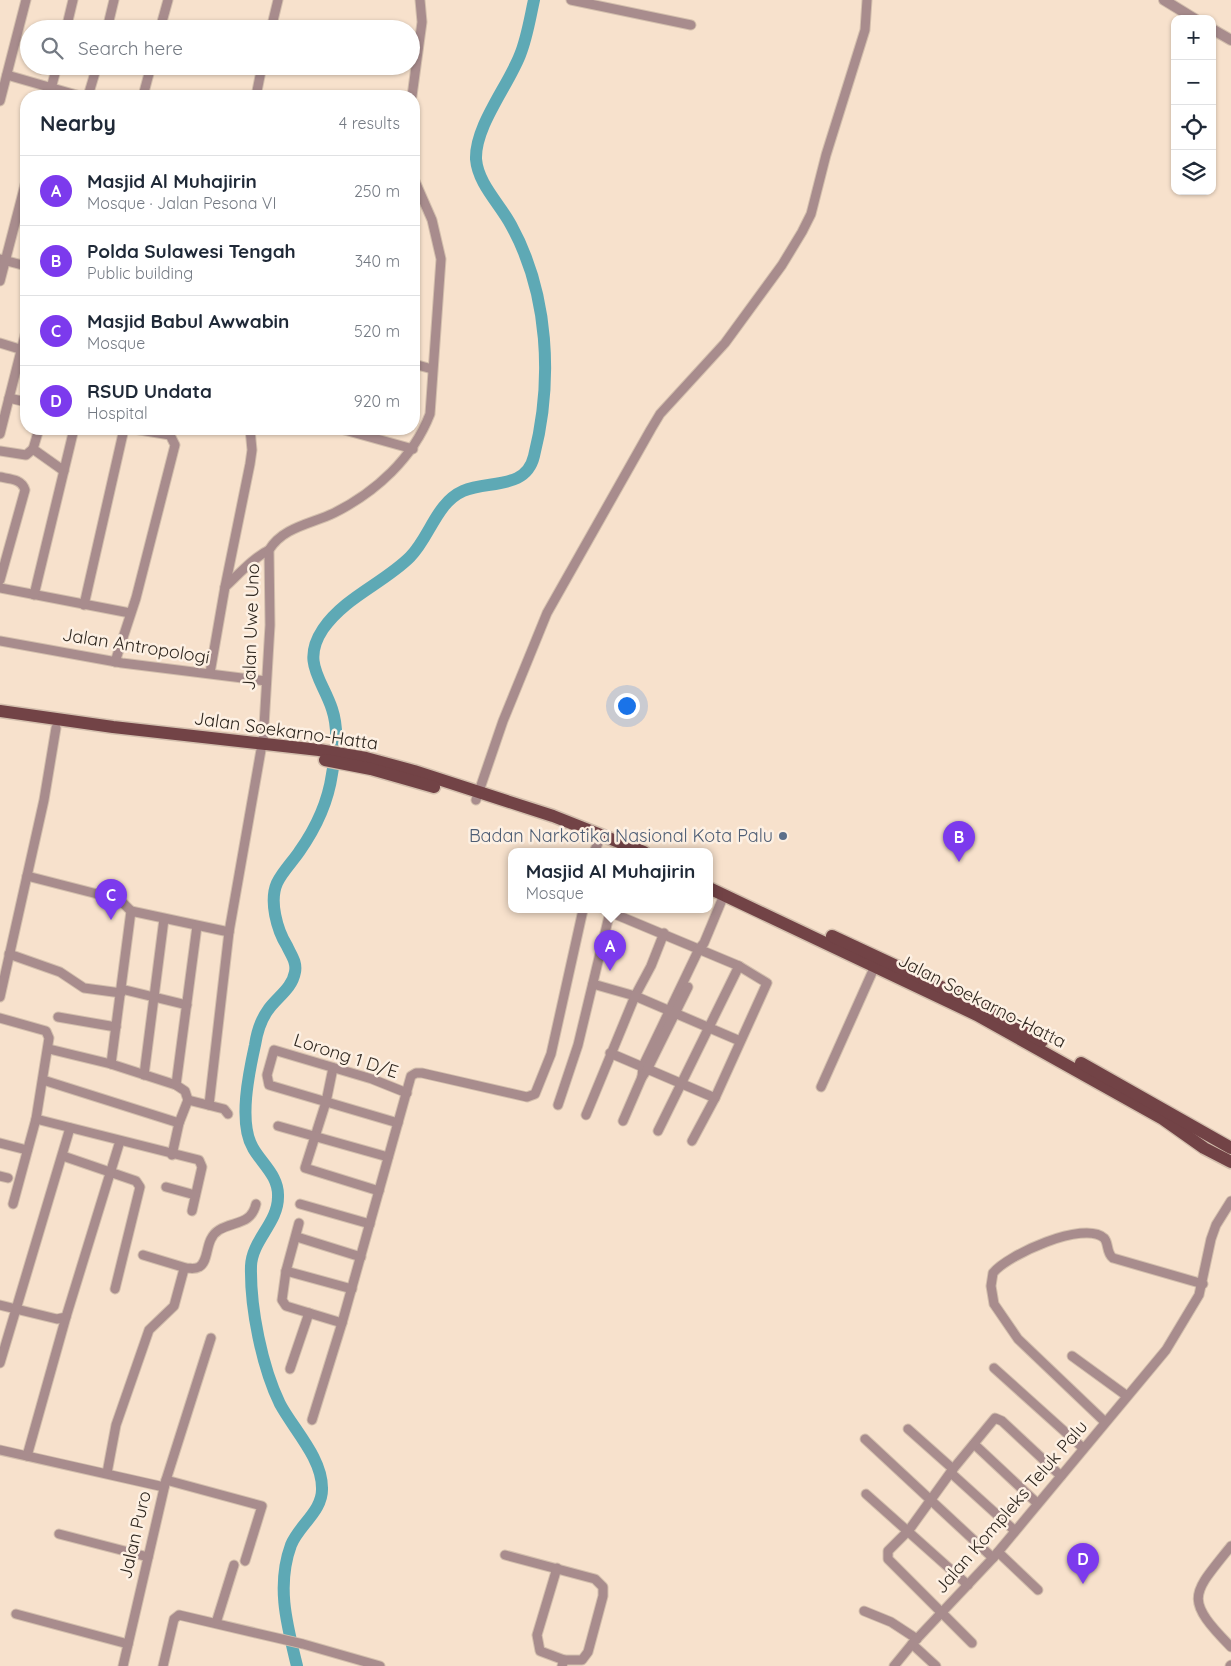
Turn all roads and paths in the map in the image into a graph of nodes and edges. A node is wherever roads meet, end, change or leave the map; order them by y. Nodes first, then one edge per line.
1 (26, 0) edge
2 (73, 0) edge
3 (114, 0) edge
4 (168, 0) edge
5 (278, 0) edge
6 (420, 0) edge
7 (571, 0) edge
8 (867, 0) edge
9 (1164, 0) edge
10 (1188, 15) edge
11 (21, 20) edge
12 (68, 20) edge
13 (109, 20) edge
14 (162, 20) edge
15 (273, 20) edge
16 (20, 24) edge
17 (691, 25) dead end
18 (1216, 31) edge
19 (420, 37) edge
20 (1231, 40) edge
21 (7, 75) junction
22 (54, 75) edge
23 (94, 75) edge
24 (149, 75) edge
25 (260, 75) edge
26 (415, 75) edge
27 (45, 90) edge
28 (50, 90) edge
29 (90, 90) edge
30 (145, 90) edge
31 (257, 90) edge
32 (413, 90) edge
33 (0, 101) edge
34 (420, 193) edge
35 (20, 202) edge
36 (3, 260) edge
37 (20, 264) edge
38 (0, 281) edge
39 (0, 343) edge
40 (20, 349) edge
41 (20, 363) edge
42 (420, 366) edge
43 (432, 369) junction
44 (9, 398) junction
45 (20, 401) edge
46 (0, 434) edge
47 (37, 435) edge
48 (73, 435) edge
49 (123, 435) edge
50 (170, 435) edge
51 (251, 435) edge
52 (363, 435) edge
53 (33, 449) junction
54 (413, 449) junction
55 (0, 451) edge
56 (64, 471) junction
57 (0, 477) edge
58 (269, 550) junction
59 (0, 580) edge
60 (224, 587) junction
61 (0, 588) edge
62 (34, 595) junction
63 (84, 605) junction
64 (130, 613) junction
65 (0, 641) edge
66 (115, 662) junction
67 (210, 673) junction
68 (266, 681) junction
69 (0, 711) edge
70 (14, 718) junction
71 (0, 720) edge
72 (56, 728) junction
73 (262, 747) junction
74 (477, 796) junction
75 (596, 847) edge
76 (634, 848) edge
77 (27, 876) junction
78 (713, 882) edge
79 (713, 890) edge
80 (724, 895) junction
81 (131, 911) junction
82 (582, 913) edge
83 (608, 913) edge
84 (613, 913) edge
85 (164, 919) junction
86 (197, 926) junction
87 (228, 932) junction
88 (664, 933) junction
89 (702, 948) junction
90 (853, 950) junction
91 (10, 954) junction
92 (739, 966) junction
93 (875, 966) junction
94 (593, 984) junction
95 (121, 991) junction
96 (635, 996) junction
97 (0, 997) edge
98 (154, 998) junction
99 (187, 1006) junction
100 (672, 1011) junction
101 (58, 1017) dead end
102 (0, 1018) edge
103 (708, 1026) junction
104 (116, 1027) junction
105 (740, 1041) junction
106 (49, 1048) junction
107 (610, 1053) junction
108 (111, 1064) junction
109 (333, 1068) junction
110 (1084, 1070) junction
111 (644, 1071) junction
112 (144, 1075) junction
113 (43, 1080) junction
114 (680, 1084) junction
115 (176, 1085) junction
116 (821, 1087) dead end
117 (407, 1093) junction
118 (715, 1098) junction
119 (188, 1100) junction
120 (326, 1102) junction
121 (209, 1105) junction
122 (558, 1105) dead end
123 (228, 1114) dead end
124 (586, 1115) dead end
125 (36, 1119) junction
126 (623, 1121) dead end
127 (179, 1123) junction
128 (398, 1123) junction
129 (278, 1126) dead end
130 (70, 1128) junction
131 (658, 1131) dead end
132 (316, 1136) junction
133 (120, 1141) junction
134 (692, 1141) dead end
135 (0, 1144) edge
136 (1231, 1148) edge
137 (28, 1150) junction
138 (172, 1155) junction
139 (63, 1156) junction
140 (388, 1157) junction
141 (1231, 1162) edge
142 (110, 1173) junction
143 (166, 1187) dead end
144 (380, 1191) junction
145 (195, 1195) junction
146 (1231, 1201) edge
147 (13, 1204) dead end
148 (256, 1204) dead end
149 (300, 1204) dead end
150 (192, 1211) dead end
151 (299, 1223) dead end
152 (370, 1224) junction
153 (296, 1237) junction
154 (143, 1255) dead end
155 (361, 1256) junction
156 (186, 1268) junction
157 (286, 1271) junction
158 (1203, 1284) junction
159 (352, 1288) junction
160 (114, 1289) dead end
161 (0, 1305) edge
162 (16, 1309) junction
163 (309, 1313) junction
164 (66, 1317) junction
165 (342, 1323) junction
166 (211, 1338) dead end
167 (1072, 1356) dead end
168 (0, 1363) edge
169 (994, 1368) dead end
170 (290, 1369) dead end
171 (1127, 1396) junction
172 (312, 1420) dead end
173 (1105, 1422) junction
174 (908, 1430) dead end
175 (865, 1439) dead end
176 (974, 1444) junction
177 (1083, 1448) junction
178 (0, 1450) edge
179 (27, 1456) junction
180 (952, 1471) junction
181 (107, 1474) junction
182 (1061, 1476) junction
183 (165, 1484) junction
184 (866, 1494) dead end
185 (931, 1500) junction
186 (1037, 1503) junction
187 (909, 1530) junction
188 (1014, 1530) junction
189 (59, 1534) dead end
190 (1231, 1546) edge
191 (506, 1555) dead end
192 (996, 1555) junction
193 (148, 1557) junction
194 (245, 1561) dead end
195 (234, 1565) dead end
196 (557, 1568) junction
197 (968, 1584) junction
198 (1038, 1590) dead end
199 (864, 1611) dead end
200 (941, 1613) junction
201 (16, 1614) dead end
202 (216, 1623) junction
203 (914, 1641) junction
204 (128, 1644) junction
205 (972, 1644) dead end
206 (1231, 1647) edge
207 (563, 1663) edge
208 (123, 1666) edge
209 (163, 1666) edge
210 (380, 1666) edge
211 (894, 1666) edge
212 (936, 1666) edge

1 - 11 street
2 - 12 street
3 - 13 street
4 - 14 street
5 - 15 street
6 - 19 street
7 - 17 street
8 - 74 street
9 - 10 street
16 - 21 street
18 - 20 street
21 - 27 street
21 - 33 street
22 - 28 street
23 - 29 street
24 - 30 street
25 - 31 street
26 - 32 street
34 - 43 street, Jalan Uwe Uno
35 - 36 street
36 - 37 street
36 - 38 street
39 - 40 street
41 - 44 street
42 - 43 street
43 - 54 street, Jalan Uwe Uno
44 - 45 street
44 - 46 street
47 - 53 street
48 - 56 street
49 - 63 street
50 - 64 street
51 - 60 street
52 - 54 street
53 - 55 street
53 - 56 street
54 - 58 street, Jalan Uwe Uno
56 - 62 street
57 - 59 street
58 - 60 street
58 - 68 street, Jalan Uwe Uno
60 - 67 street
61 - 62 street
62 - 63 street
63 - 64 street
64 - 66 street
65 - 66 street, Jalan Antropologi
66 - 67 street, Jalan Antropologi
67 - 68 street, Jalan Antropologi
68 - 73 street, Jalan Uwe Uno
69 - 70 main road, Jalan Soekarno-Hatta
70 - 71 main road, Jalan Soekarno-Hatta
70 - 72 main road, Jalan Soekarno-Hatta
70 - 73 main road, Jalan Soekarno-Hatta
72 - 73 main road, Jalan Soekarno-Hatta
72 - 77 street
73 - 74 main road, Jalan Soekarno-Hatta
73 - 87 street, Jalan Uwe Uno
74 - 75 main road, Jalan Soekarno-Hatta
74 - 76 main road, Jalan Soekarno-Hatta
77 - 81 street
77 - 91 street
78 - 90 main road, Jalan Soekarno-Hatta
79 - 80 main road, Jalan Soekarno-Hatta
80 - 89 street
80 - 90 main road, Jalan Soekarno-Hatta
81 - 85 street
81 - 95 street
82 - 117 street
83 - 94 street
84 - 88 street
85 - 86 street
85 - 98 street
86 - 87 street
86 - 99 street
87 - 121 street, Jalan Uwe Uno
88 - 89 street
88 - 96 street
89 - 92 street
89 - 100 street
90 - 93 main road, Jalan Soekarno-Hatta
90 - 110 main road, Jalan Soekarno-Hatta
91 - 95 street
91 - 97 street
92 - 103 street
92 - 105 street
93 - 110 main road, Jalan Soekarno-Hatta
93 - 116 street
94 - 96 street
94 - 122 street
95 - 98 street
95 - 104 street
96 - 100 street
96 - 107 street
98 - 99 street
98 - 112 street
99 - 115 street
100 - 103 street
100 - 111 street
101 - 104 street
102 - 106 street
103 - 105 street
103 - 114 street
104 - 108 street
105 - 118 street
106 - 108 street
106 - 113 street
107 - 111 street
107 - 124 street
108 - 112 street
109 - 117 street, Lorong 1 D/E
109 - 120 street
109 - 120 street, Lorong 1 D/E
110 - 136 main road, Jalan Soekarno-Hatta
110 - 141 main road, Jalan Soekarno-Hatta
111 - 114 street
111 - 126 street
112 - 115 street
113 - 125 street
113 - 127 street
114 - 118 street
114 - 131 street
115 - 119 street
117 - 128 street
118 - 134 street
119 - 121 street
119 - 127 street
120 - 128 street
120 - 132 street
121 - 123 street
125 - 130 street
125 - 137 street
127 - 138 street
128 - 140 street
129 - 132 street
130 - 133 street
130 - 139 street
132 - 140 street
132 - 144 street
133 - 138 street
133 - 142 street
135 - 137 street
137 - 147 street
138 - 145 street
139 - 142 street
139 - 162 street
140 - 144 street
142 - 160 street
142 - 164 street
143 - 145 street
144 - 152 street
145 - 150 street
146 - 158 street, Jalan Kompleks Teluk Palu
148 - 156 street
149 - 152 street
151 - 153 street
152 - 155 street
153 - 155 street
153 - 157 street
154 - 156 street
155 - 159 street
156 - 181 street
157 - 159 street
157 - 163 street
158 - 171 street, Jalan Kompleks Teluk Palu
158 - 173 street, Jalan Kompleks Teluk Palu
159 - 165 street
161 - 162 street
162 - 164 street
162 - 168 street
163 - 165 street
163 - 170 street
164 - 179 street
165 - 172 street
166 - 183 street
167 - 171 street
169 - 177 street
171 - 173 street, Jalan Kompleks Teluk Palu
173 - 177 street, Jalan Kompleks Teluk Palu
174 - 180 street
175 - 185 street
176 - 180 street, Jalan Kompleks Teluk Palu
176 - 182 street, Jalan Kompleks Teluk Palu
176 - 186 street
177 - 182 street, Jalan Kompleks Teluk Palu
178 - 179 street, Jalan Puro
179 - 181 street, Jalan Puro
180 - 185 street, Jalan Kompleks Teluk Palu
180 - 188 street
181 - 183 street, Jalan Puro
182 - 186 street, Jalan Kompleks Teluk Palu
183 - 193 street, Jalan Puro
183 - 194 street
184 - 187 street
185 - 187 street, Jalan Kompleks Teluk Palu
185 - 192 street
186 - 188 street, Jalan Kompleks Teluk Palu
187 - 197 street
187 - 200 street, Jalan Kompleks Teluk Palu
188 - 192 street, Jalan Kompleks Teluk Palu
189 - 193 street
190 - 206 street
191 - 196 street
192 - 197 street, Jalan Kompleks Teluk Palu
192 - 198 street
193 - 204 street, Jalan Puro
195 - 202 street
196 - 207 street
196 - 207 street
197 - 200 street, Jalan Kompleks Teluk Palu
199 - 203 street
200 - 203 street, Jalan Kompleks Teluk Palu
200 - 205 street
201 - 204 street
202 - 209 street
202 - 210 street
203 - 211 street, Jalan Kompleks Teluk Palu
203 - 212 street
204 - 208 street, Jalan Puro

